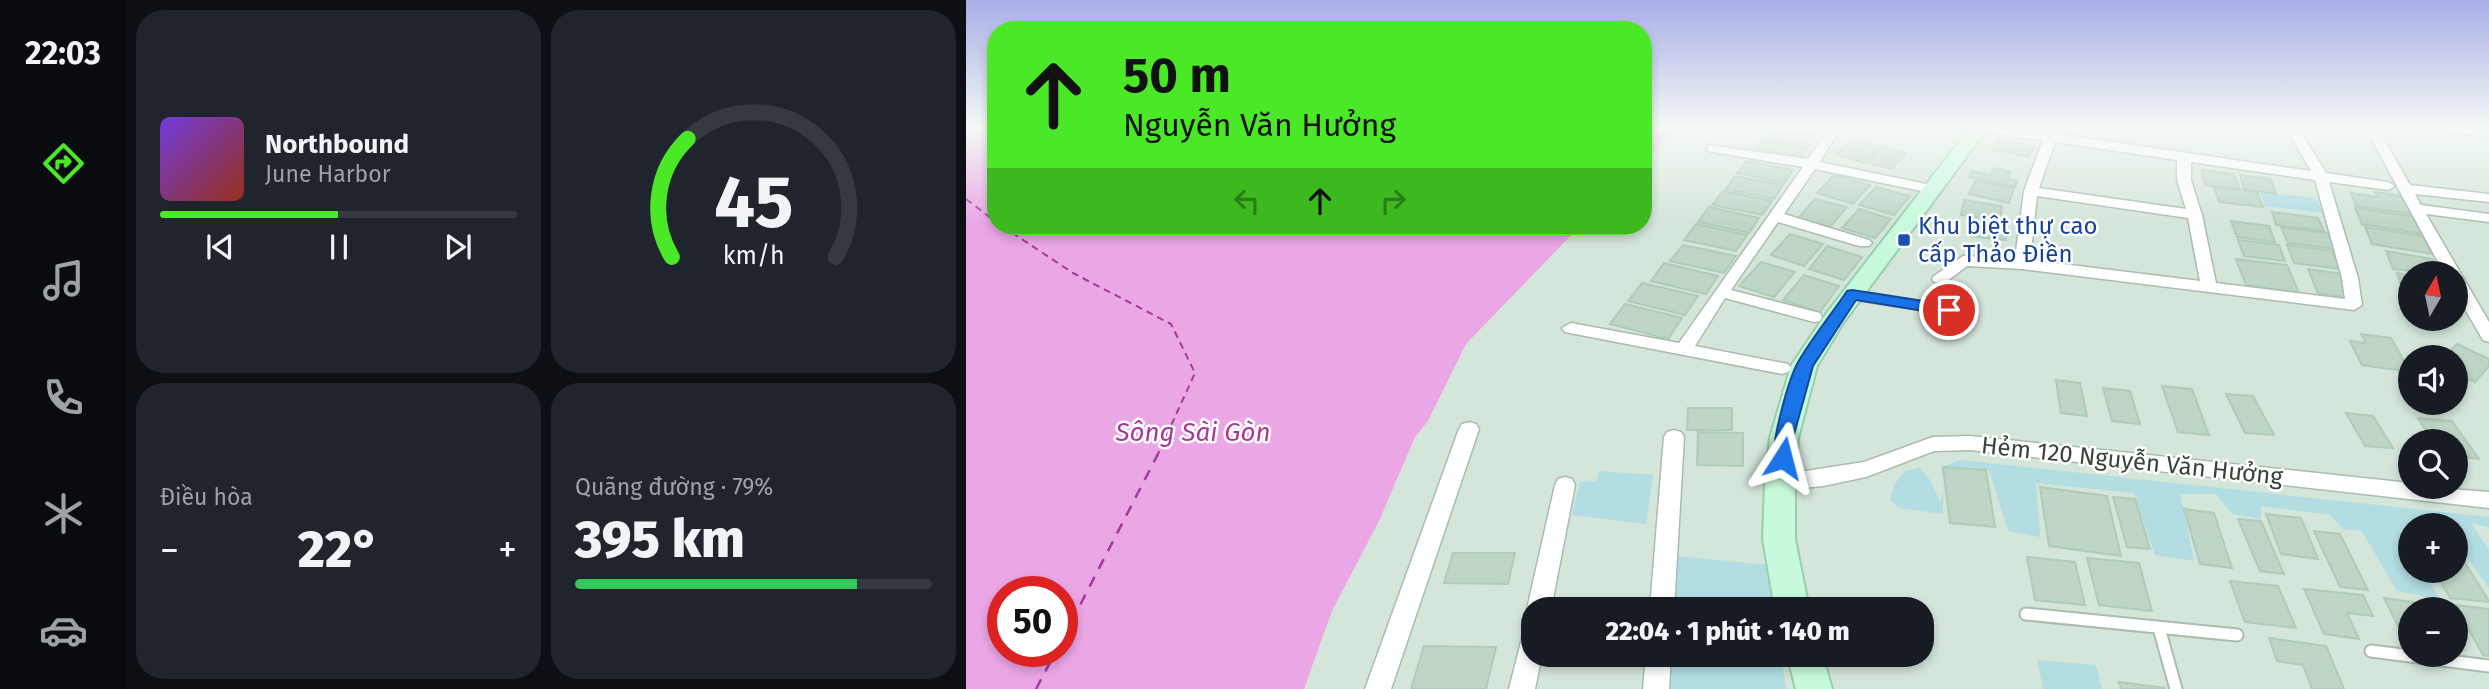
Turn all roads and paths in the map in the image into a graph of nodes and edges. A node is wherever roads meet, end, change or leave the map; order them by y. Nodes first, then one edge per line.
1 (1794, 161) edge
2 (1814, 161) edge
3 (1953, 161) edge
4 (2042, 161) edge
5 (2184, 161) edge
6 (2209, 161) edge
7 (2312, 161) edge
8 (2385, 161) edge
9 (1812, 164) junction
10 (2320, 175) junction
11 (2395, 187) junction
12 (1931, 189) junction
13 (2031, 191) junction
14 (2489, 198) edge
15 (2414, 208) junction
16 (2194, 215) junction
17 (1775, 216) junction
18 (2489, 218) edge
19 (1864, 243) dead end
20 (2445, 261) edge
21 (2022, 264) junction
22 (1940, 279) dead end
23 (2209, 287) junction
24 (1721, 292) junction
25 (1852, 295) junction
26 (2468, 301) edge
27 (1973, 314) dead end
28 (1814, 317) dead end
29 (1571, 328) dead end
30 (2489, 337) edge
31 (1683, 351) junction
32 (1793, 367) junction
33 (1469, 429) dead end
34 (1674, 438) dead end
35 (1780, 482) junction
36 (1565, 485) dead end
37 (2489, 500) edge
38 (1542, 597) edge
39 (1663, 597) edge
40 (1790, 597) edge
41 (2026, 614) dead end
42 (2159, 628) junction
43 (2237, 635) dead end
44 (2371, 651) dead end
45 (2489, 666) edge
46 (1527, 667) edge
47 (1658, 667) edge
48 (1808, 667) edge
49 (1378, 689) edge
50 (1522, 689) edge
51 (1656, 689) edge
52 (1814, 689) edge
53 (2176, 689) edge

1 - 9 street
2 - 9 street
3 - 12 main road
4 - 13 street
5 - 16 street
6 - 10 street
7 - 10 street
8 - 11 street
9 - 12 street
9 - 17 street
10 - 11 street
10 - 23 street
11 - 14 street
11 - 15 street
12 - 25 main road
13 - 16 street
13 - 21 street
15 - 18 street
15 - 20 street
16 - 23 street
17 - 19 street
17 - 24 street
21 - 22 street
21 - 23 street
24 - 28 street
24 - 31 street
25 - 27 lane
25 - 32 main road
26 - 30 street
29 - 31 street
31 - 32 street
32 - 35 main road
33 - 49 street
34 - 39 street
35 - 37 street, Hẻm 120 Nguyễn Văn Hưởng
35 - 40 main road
36 - 38 street
41 - 42 lane
42 - 43 lane
42 - 53 lane
44 - 45 lane
46 - 50 street
47 - 51 street
48 - 52 main road

